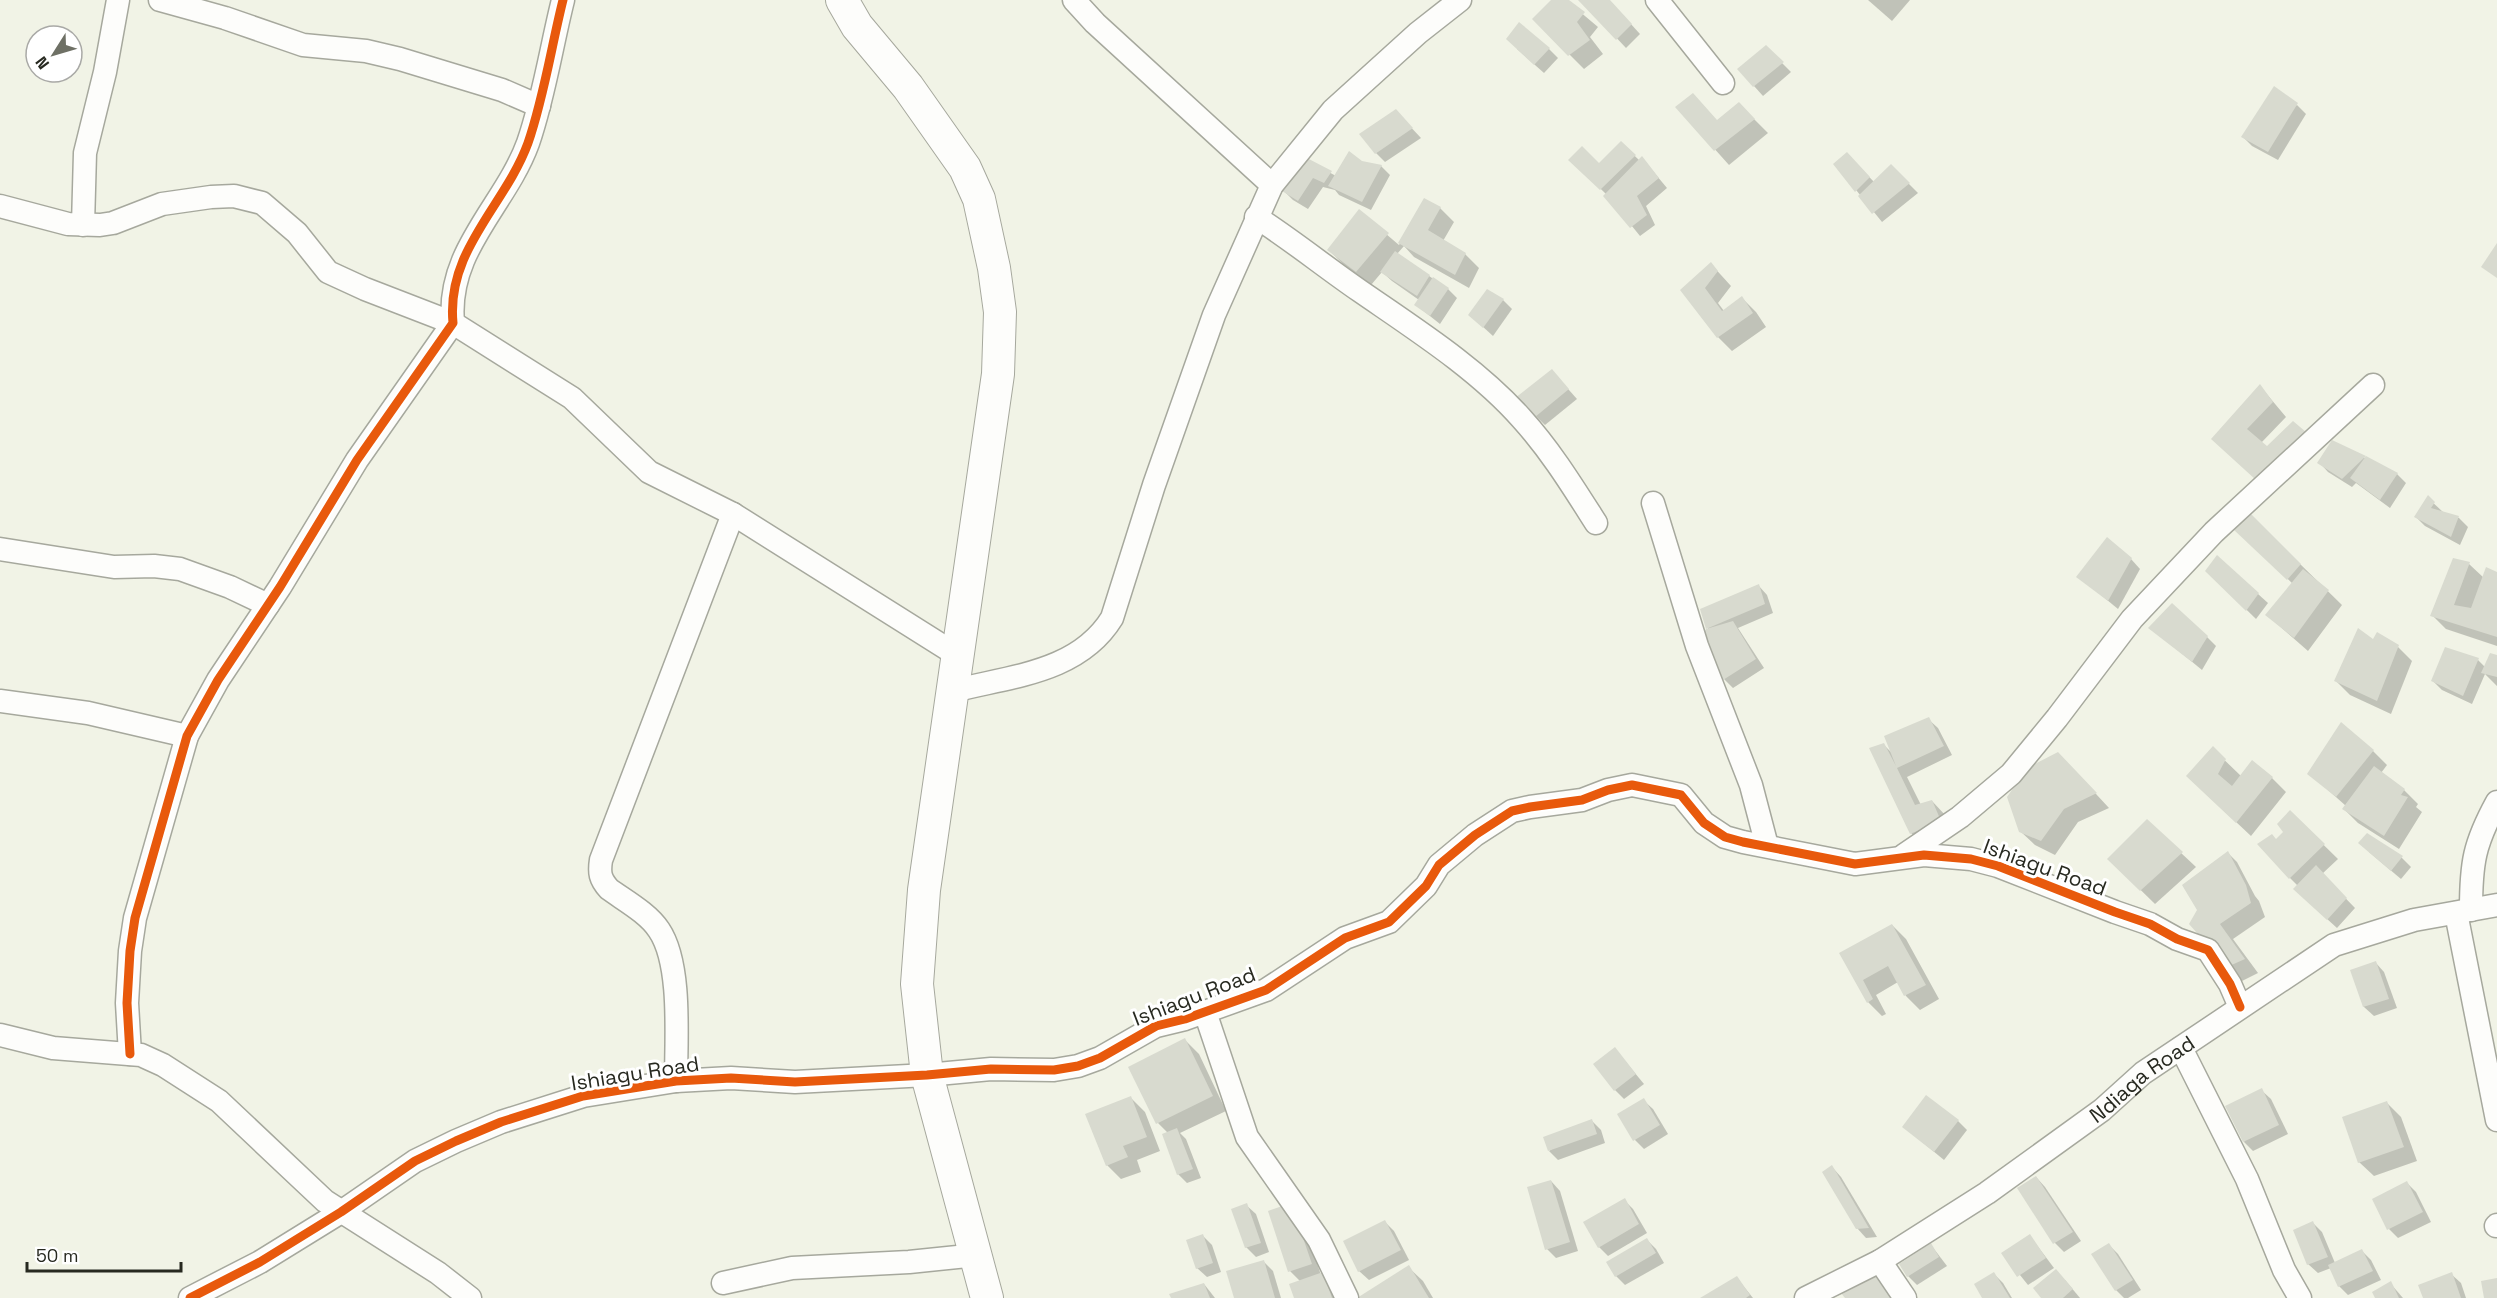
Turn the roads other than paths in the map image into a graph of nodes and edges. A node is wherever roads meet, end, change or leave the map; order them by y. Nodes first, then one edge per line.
1 (118, 0) edge
2 (160, 0) edge
3 (563, 0) edge
4 (842, 0) edge
5 (1074, 0) edge
6 (1657, 0) edge
7 (1456, 2) edge
8 (1723, 83) dead end
9 (539, 106) junction
10 (1272, 185) junction
11 (0, 206) edge
12 (1256, 217) junction
13 (83, 225) junction
14 (453, 323) junction
15 (2373, 385) dead end
16 (1653, 503) dead end
17 (733, 514) junction
18 (1596, 523) dead end
19 (0, 549) edge
20 (268, 605) junction
21 (957, 655) junction
22 (953, 691) junction
23 (0, 701) edge
24 (188, 736) junction
25 (2497, 802) edge
26 (1767, 846) junction
27 (1899, 858) junction
28 (2497, 905) edge
29 (2463, 912) junction
30 (2240, 1007) junction
31 (1205, 1012) junction
32 (0, 1035) edge
33 (2181, 1048) junction
34 (130, 1054) junction
35 (927, 1075) junction
36 (676, 1081) junction
37 (2497, 1120) edge
38 (341, 1212) junction
39 (977, 1255) junction
40 (1881, 1261) junction
41 (723, 1283) dead end
42 (190, 1298) edge
43 (470, 1298) edge
44 (987, 1298) edge
45 (1347, 1298) edge
46 (1806, 1298) edge
47 (1905, 1298) edge
48 (2300, 1298) edge

1 - 13 street
2 - 9 street
3 - 9 street
4 - 21 main road
5 - 10 street
6 - 8 street
7 - 10 street
9 - 14 street
10 - 12 street
11 - 13 street
12 - 18 street
12 - 22 street
13 - 14 street
14 - 17 street
14 - 20 street
15 - 27 street
16 - 26 street
17 - 21 street
17 - 36 street
19 - 20 street
20 - 24 street
21 - 22 main road
22 - 35 main road
23 - 24 street
24 - 34 street
25 - 29 street
26 - 27 street, Ishiagu Road
26 - 31 street, Ishiagu Road
27 - 30 street, Ishiagu Road
28 - 29 street, Ndiaga Road
29 - 30 street, Ndiaga Road
29 - 37 street
30 - 33 street, Ndiaga Road
31 - 35 street, Ishiagu Road
31 - 45 street
32 - 34 street
33 - 40 street, Ndiaga Road
33 - 48 street
34 - 38 street
35 - 36 street, Ishiagu Road
35 - 39 main road
36 - 38 street, Ishiagu Road
38 - 42 street, Ishiagu Road
38 - 43 street
39 - 41 street
39 - 44 main road
40 - 46 street, Ndiaga Road
40 - 47 street

